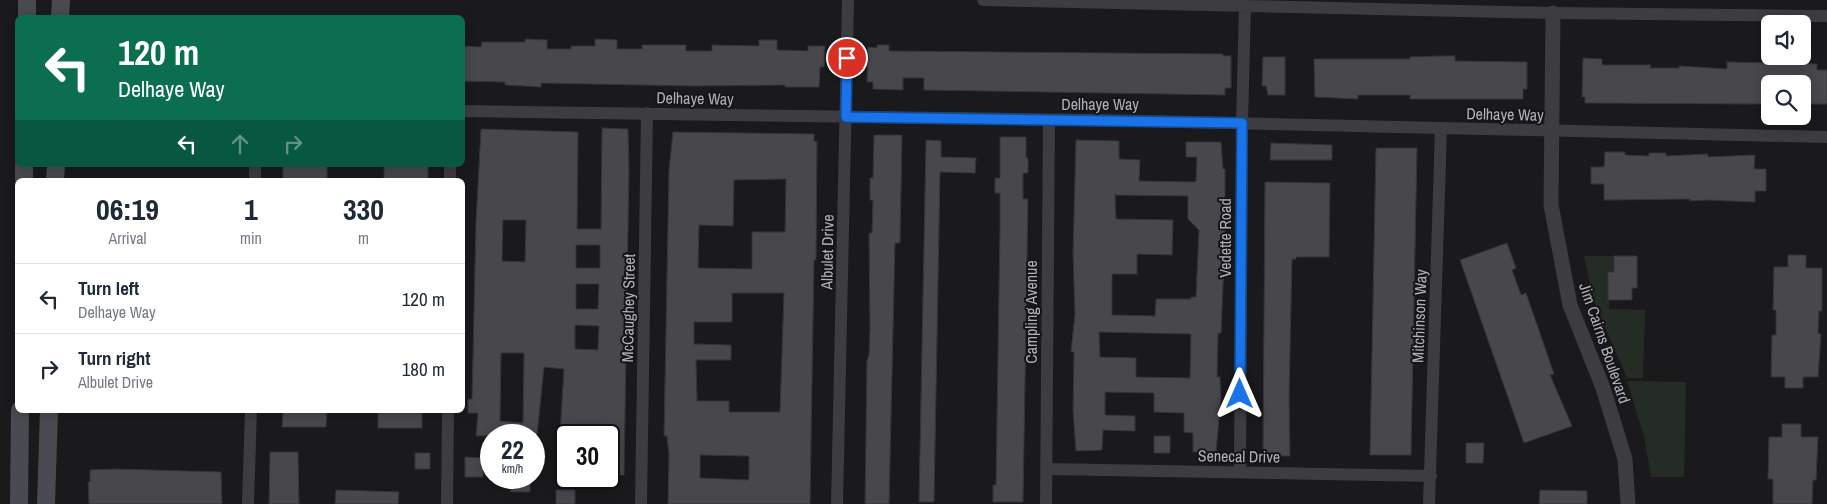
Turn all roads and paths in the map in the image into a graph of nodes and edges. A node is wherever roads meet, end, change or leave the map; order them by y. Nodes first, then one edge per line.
1 (27, 0) edge
2 (61, 0) edge
3 (848, 0) edge
4 (983, 0) edge
5 (1245, 5) junction
6 (1553, 13) junction
7 (27, 15) edge
8 (60, 15) edge
9 (1827, 16) edge
10 (465, 111) edge
11 (647, 113) junction
12 (846, 117) junction
13 (1048, 120) junction
14 (1242, 123) junction
15 (1441, 129) junction
16 (1550, 131) junction
17 (1827, 137) edge
18 (20, 413) edge
19 (49, 413) edge
20 (250, 413) edge
21 (448, 413) edge
22 (1046, 469) junction
23 (1240, 472) junction
24 (1431, 476) junction
25 (19, 504) edge
26 (46, 504) edge
27 (248, 504) edge
28 (447, 504) edge
29 (642, 504) edge
30 (837, 504) edge
31 (1046, 504) edge
32 (1429, 504) edge
33 (1628, 504) edge

1 - 7 main road
2 - 8 main road
3 - 12 street, Albulet Drive
4 - 5 street
5 - 6 street
5 - 14 street, Vedette Road
6 - 9 street
6 - 16 street, Jim Cairns Boulevard
10 - 11 street, Delhaye Way
11 - 12 street, Delhaye Way
11 - 29 street, McCaughey Street
12 - 13 street, Delhaye Way
12 - 30 street, Albulet Drive
13 - 14 street, Delhaye Way
13 - 22 street, Campling Avenue
14 - 15 street, Delhaye Way
14 - 23 street, Vedette Road
15 - 16 street, Delhaye Way
15 - 24 street, Mitchinson Way
16 - 17 street, Delhaye Way
16 - 33 street, Jim Cairns Boulevard
18 - 25 main road
19 - 26 main road
20 - 27 street
21 - 28 street
22 - 23 street, Senecal Drive
22 - 31 street, Campling Avenue
23 - 24 street, Senecal Drive
24 - 32 street, Mitchinson Way

